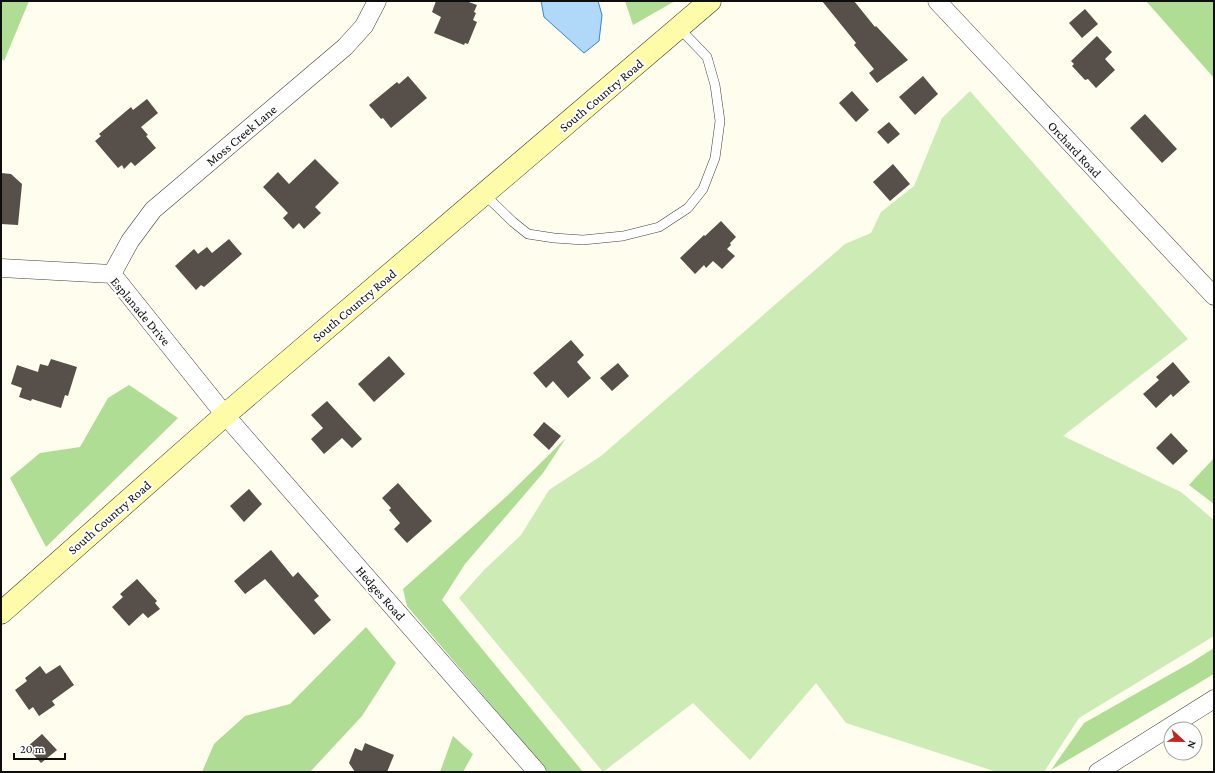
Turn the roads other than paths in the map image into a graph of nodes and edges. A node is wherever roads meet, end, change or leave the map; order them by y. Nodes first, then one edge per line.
1 (377, 1) edge
2 (710, 1) edge
3 (937, 1) edge
4 (679, 28) junction
5 (484, 194) junction
6 (1, 268) edge
7 (112, 274) junction
8 (1214, 296) edge
9 (225, 415) junction
10 (1, 613) edge
11 (1214, 699) edge
12 (537, 772) edge
13 (1098, 772) edge

1 - 7 street, Moss Creek Lane
2 - 4 main road, South Country Road
3 - 8 street, Orchard Road
4 - 5 main road, South Country Road
4 - 5 lane
5 - 9 main road, South Country Road
6 - 7 street, Esplanade Drive
7 - 9 street, Esplanade Drive
9 - 10 main road, South Country Road
9 - 12 street, Hedges Road
11 - 13 street

